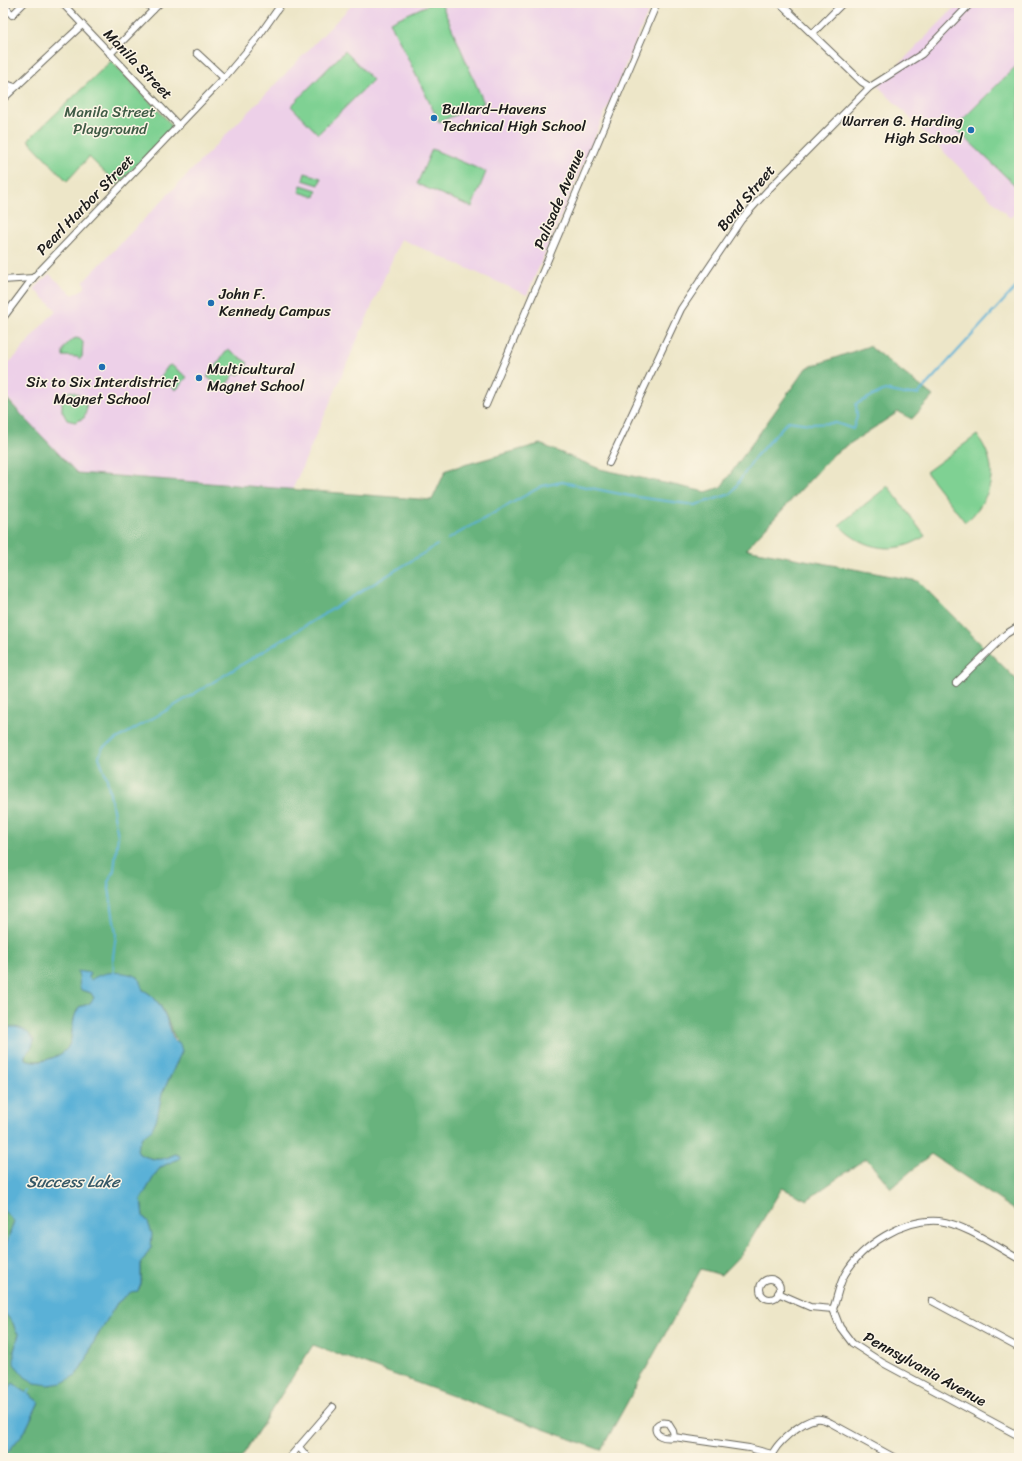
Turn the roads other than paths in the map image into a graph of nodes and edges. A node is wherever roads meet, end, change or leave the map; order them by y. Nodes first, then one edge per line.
1 (24, 3) edge
2 (62, 3) edge
3 (146, 3) edge
4 (160, 3) edge
5 (282, 3) edge
6 (657, 3) edge
7 (780, 3) edge
8 (843, 3) edge
9 (971, 3) edge
10 (3, 4) edge
11 (153, 10) junction
12 (82, 25) junction
13 (812, 34) junction
14 (110, 54) junction
15 (197, 54) dead end
16 (224, 78) junction
17 (3, 83) edge
18 (15, 87) junction
19 (870, 87) junction
20 (3, 99) edge
21 (179, 126) junction
22 (33, 278) junction
23 (3, 280) edge
24 (3, 318) edge
25 (486, 405) dead end
26 (609, 463) dead end
27 (1019, 626) edge
28 (956, 683) dead end
29 (1019, 1259) edge
30 (778, 1293) dead end
31 (932, 1301) dead end
32 (833, 1309) junction
33 (1019, 1348) edge
34 (333, 1407) dead end
35 (1019, 1436) edge
36 (674, 1437) dead end
37 (299, 1447) junction
38 (772, 1456) edge
39 (289, 1458) edge
40 (308, 1458) edge
41 (896, 1458) edge

1 - 10 street
2 - 12 street, Manila Street
3 - 11 street
4 - 11 street
5 - 16 street, Pearl Harbor Street
6 - 25 street, Palisade Avenue
7 - 13 street
8 - 13 street
9 - 19 street, Bond Street
11 - 14 street
12 - 14 street, Manila Street
12 - 18 street
13 - 19 street
14 - 21 street, Manila Street
15 - 16 street
16 - 21 street, Pearl Harbor Street
17 - 18 street
18 - 20 street
19 - 26 street, Bond Street
21 - 22 street, Pearl Harbor Street
22 - 23 street
22 - 24 street, Pearl Harbor Street
27 - 28 street
29 - 32 street
30 - 32 street
31 - 33 street
32 - 35 street, Pennsylvania Avenue
34 - 37 street
36 - 38 street
37 - 39 street
37 - 40 street
38 - 41 street

